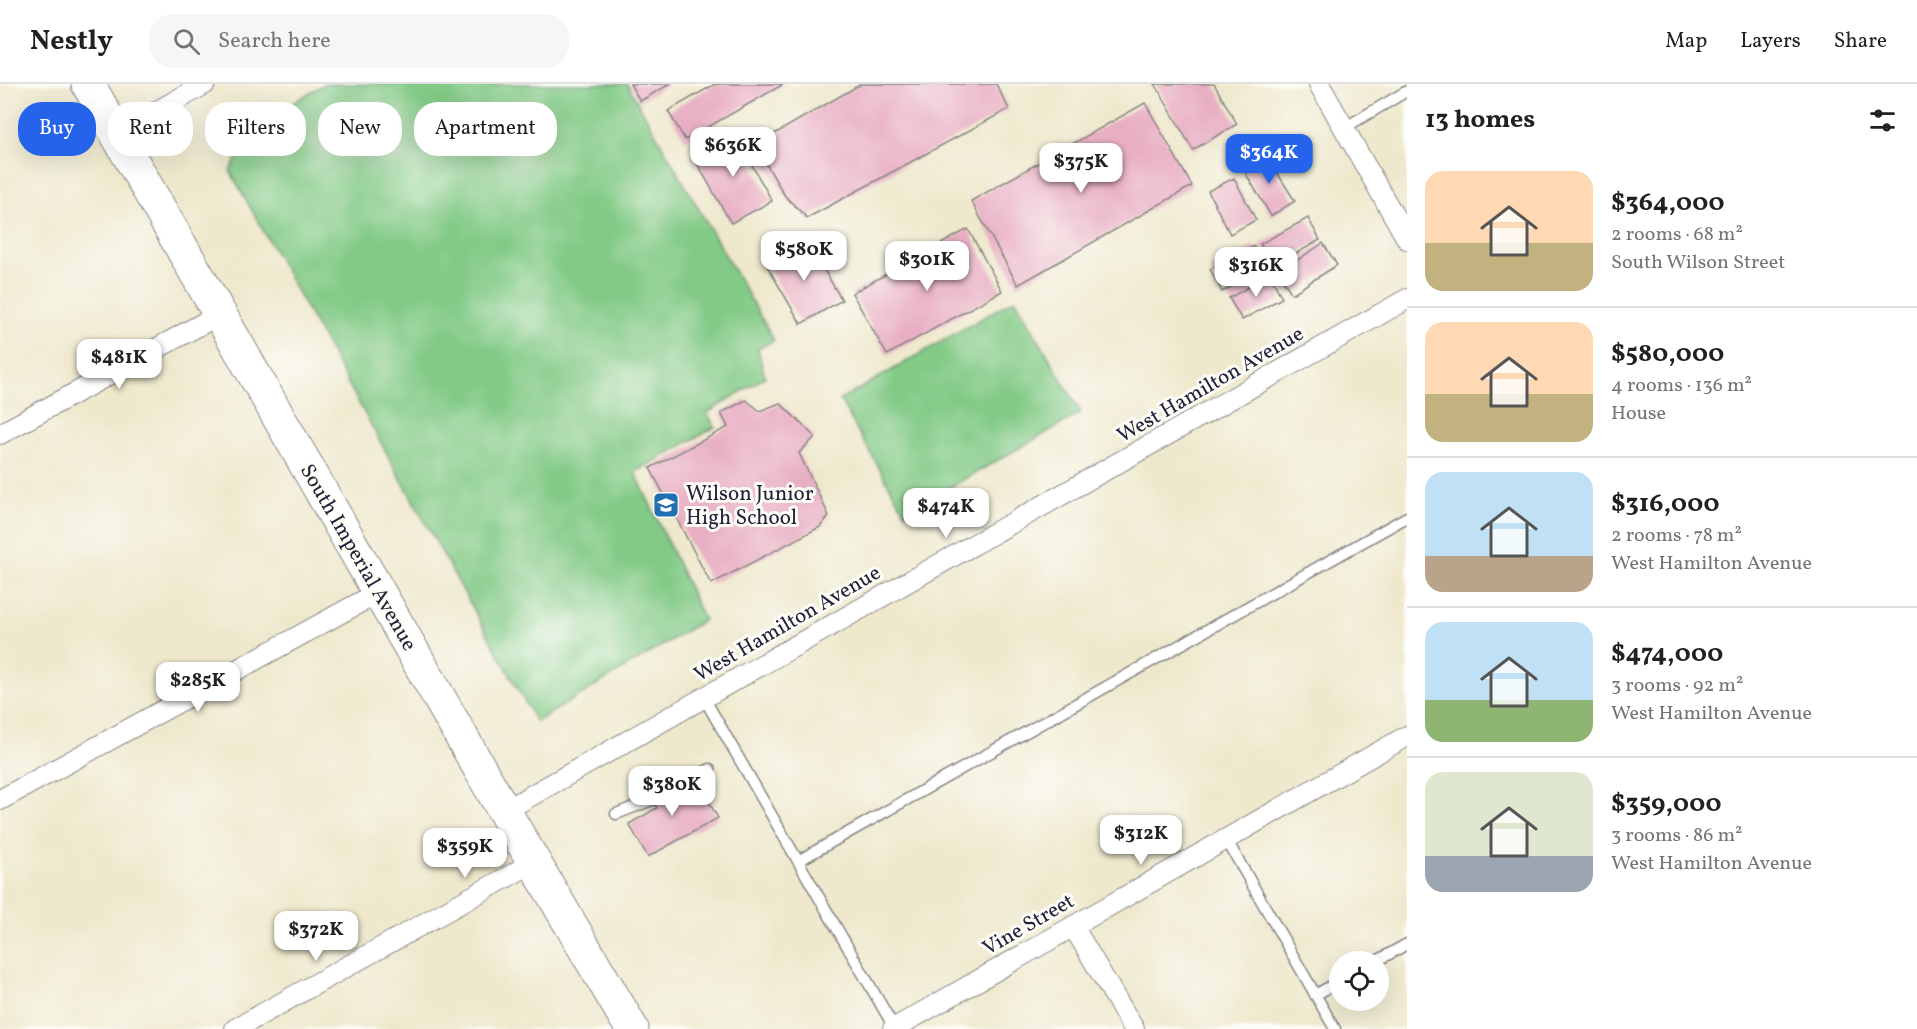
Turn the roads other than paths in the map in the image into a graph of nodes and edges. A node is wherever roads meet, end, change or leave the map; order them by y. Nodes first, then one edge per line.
1 (88, 84) edge
2 (205, 84) edge
3 (1319, 84) edge
4 (1407, 91) edge
5 (173, 102) edge
6 (108, 118) edge
7 (1344, 128) junction
8 (130, 156) edge
9 (1407, 239) edge
10 (1407, 299) edge
11 (220, 314) junction
12 (0, 434) edge
13 (1407, 517) edge
14 (379, 592) junction
15 (704, 698) junction
16 (1407, 736) edge
17 (710, 769) dead end
18 (675, 787) dead end
19 (652, 800) dead end
20 (0, 801) edge
21 (504, 811) junction
22 (616, 814) dead end
23 (1226, 839) junction
24 (798, 861) junction
25 (534, 862) junction
26 (1073, 926) junction
27 (1407, 944) edge
28 (1389, 954) edge
29 (1329, 987) edge
30 (1315, 995) junction
31 (235, 1029) edge
32 (632, 1029) edge
33 (894, 1029) edge
34 (1134, 1029) edge
35 (1335, 1029) edge

1 - 6 highway, South Imperial Avenue
2 - 5 street
3 - 7 street
4 - 7 lane
7 - 9 street
8 - 11 highway, South Imperial Avenue
10 - 15 street, West Hamilton Avenue
11 - 12 street
11 - 14 highway, South Imperial Avenue
13 - 24 lane
14 - 20 street
14 - 21 highway, South Imperial Avenue
15 - 21 street, West Hamilton Avenue
15 - 24 lane
16 - 23 street, Vine Street
17 - 18 lane
19 - 22 lane
21 - 25 highway, South Imperial Avenue
23 - 26 street, Vine Street
23 - 30 lane
24 - 33 lane
25 - 31 street
25 - 32 highway, South Imperial Avenue
26 - 33 street, Vine Street
26 - 34 street
27 - 28 lane
29 - 30 lane
30 - 35 lane

